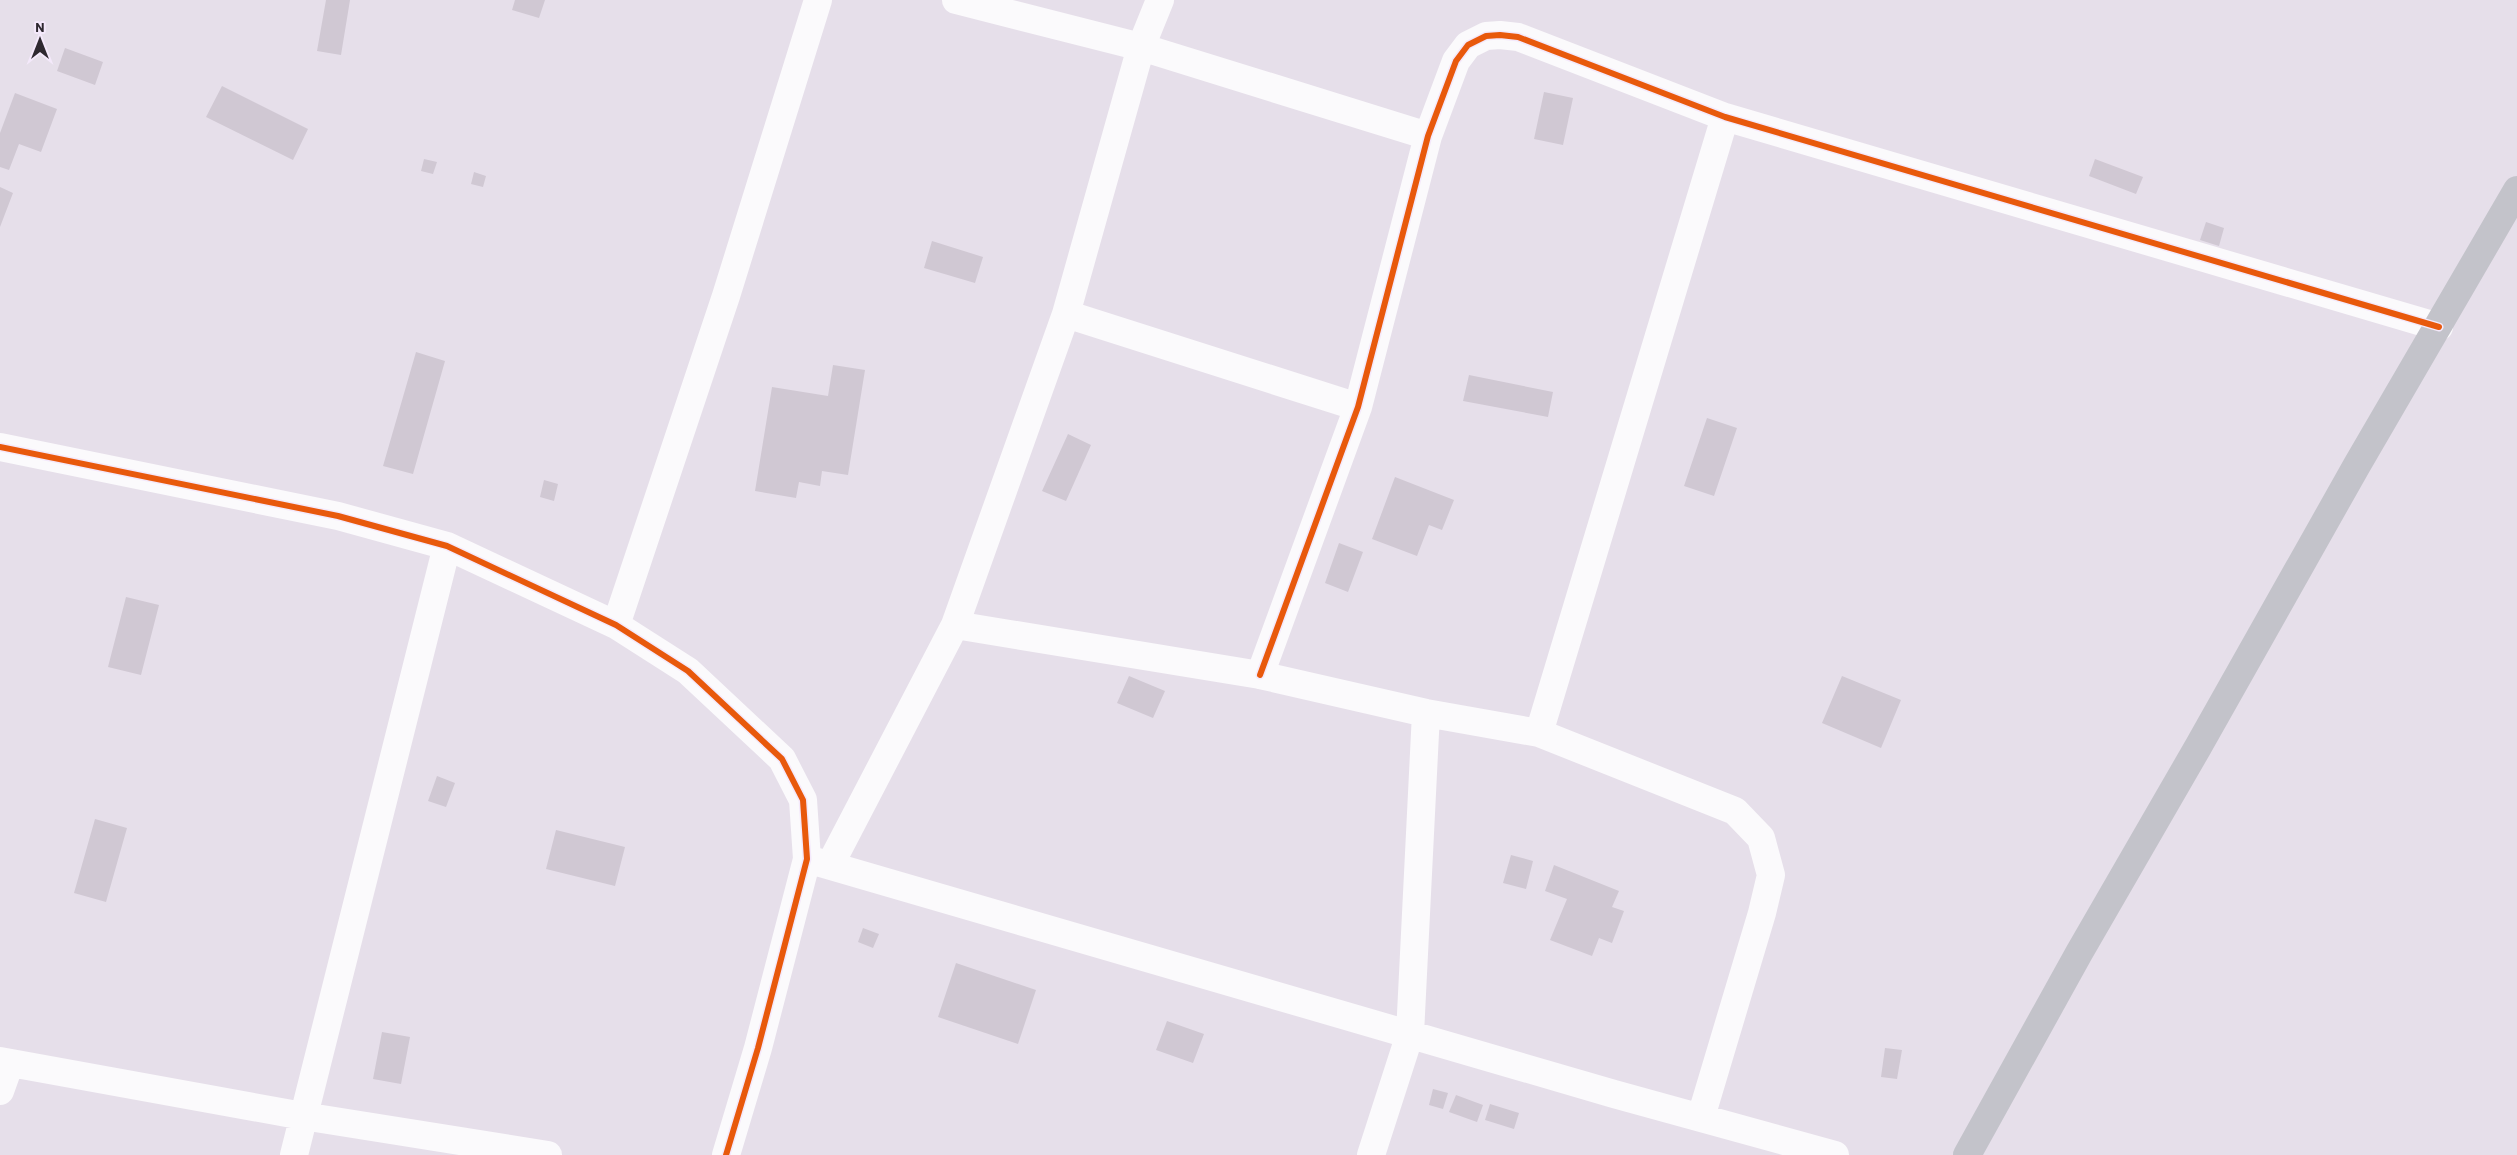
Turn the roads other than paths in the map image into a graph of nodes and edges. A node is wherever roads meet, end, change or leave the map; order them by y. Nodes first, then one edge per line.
1 (818, 0) edge
2 (956, 0) edge
3 (1160, 0) edge
4 (1141, 47) junction
5 (1725, 117) junction
6 (1428, 136) junction
7 (2517, 190) edge
8 (1066, 314) junction
9 (2439, 327) junction
10 (1358, 407) junction
11 (0, 447) edge
12 (447, 546) junction
13 (616, 625) junction
14 (955, 625) junction
15 (1260, 675) junction
16 (1426, 713) junction
17 (1539, 733) junction
18 (818, 862) junction
19 (1410, 1034) junction
20 (5, 1062) edge
21 (0, 1091) edge
22 (303, 1116) junction
23 (1701, 1117) junction
24 (294, 1155) edge
25 (548, 1155) edge
26 (726, 1155) edge
27 (1371, 1155) edge
28 (1835, 1155) edge
29 (1967, 1155) edge

1 - 13 street
2 - 4 street
3 - 4 street
4 - 6 street
4 - 8 street
5 - 6 street
5 - 9 street
5 - 17 street
6 - 10 street
7 - 9 main road
8 - 10 street
8 - 14 street
9 - 29 main road
10 - 15 street
11 - 12 street
12 - 13 street
12 - 22 street
13 - 18 street
14 - 15 street
14 - 18 street
15 - 16 street
16 - 17 street
16 - 19 street
17 - 23 street
18 - 19 street
18 - 26 street
19 - 23 street
19 - 27 street
20 - 21 street
20 - 22 street
22 - 24 street
22 - 25 street
23 - 28 street

